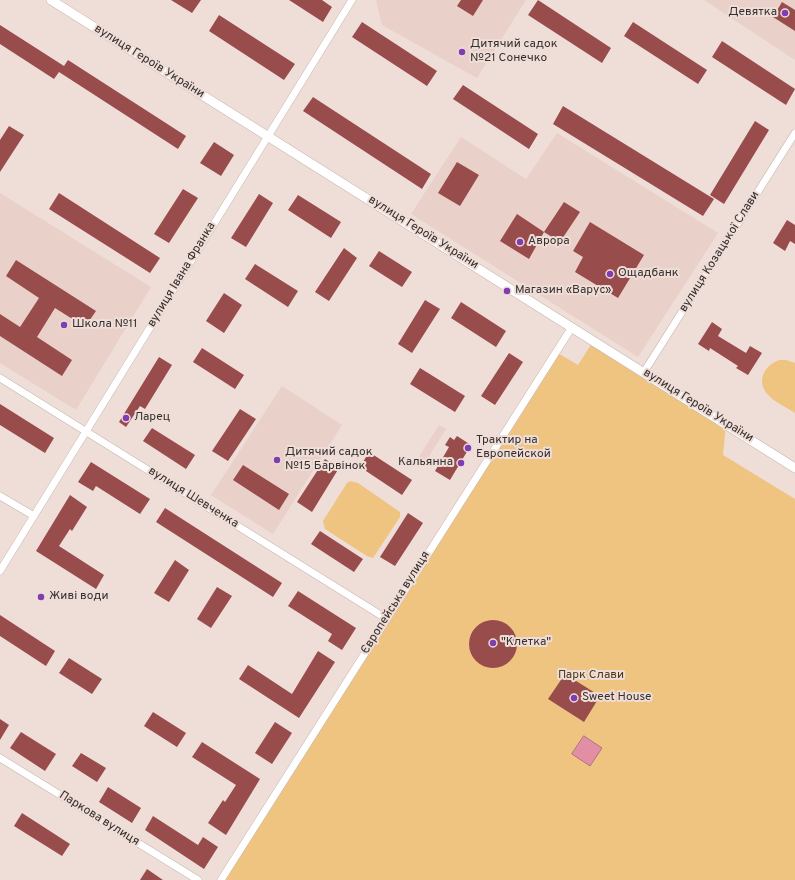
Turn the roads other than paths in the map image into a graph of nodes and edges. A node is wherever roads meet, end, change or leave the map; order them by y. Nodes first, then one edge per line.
1 (51, 0) edge
2 (352, 0) edge
3 (795, 132) edge
4 (267, 136) junction
5 (572, 327) junction
6 (644, 372) junction
7 (0, 378) edge
8 (87, 432) junction
9 (795, 468) edge
10 (0, 496) edge
11 (34, 516) junction
12 (0, 571) edge
13 (387, 618) junction
14 (0, 758) edge
15 (198, 880) edge
16 (221, 880) edge

1 - 4 street, вулиця Героїв України
2 - 4 street, вулиця Івана Франка
3 - 6 street, вулиця Козацької Слави
4 - 5 street, вулиця Героїв України
4 - 8 street, вулиця Івана Франка
5 - 6 street, вулиця Героїв України
5 - 13 street, Європейська вулиця
6 - 9 street, вулиця Героїв України
7 - 8 street, вулиця Шевченка
8 - 11 street, вулиця Івана Франка
8 - 13 street, вулиця Шевченка
10 - 11 street
11 - 12 street, вулиця Івана Франка
13 - 16 street, Європейська вулиця
14 - 15 street, Паркова вулиця

